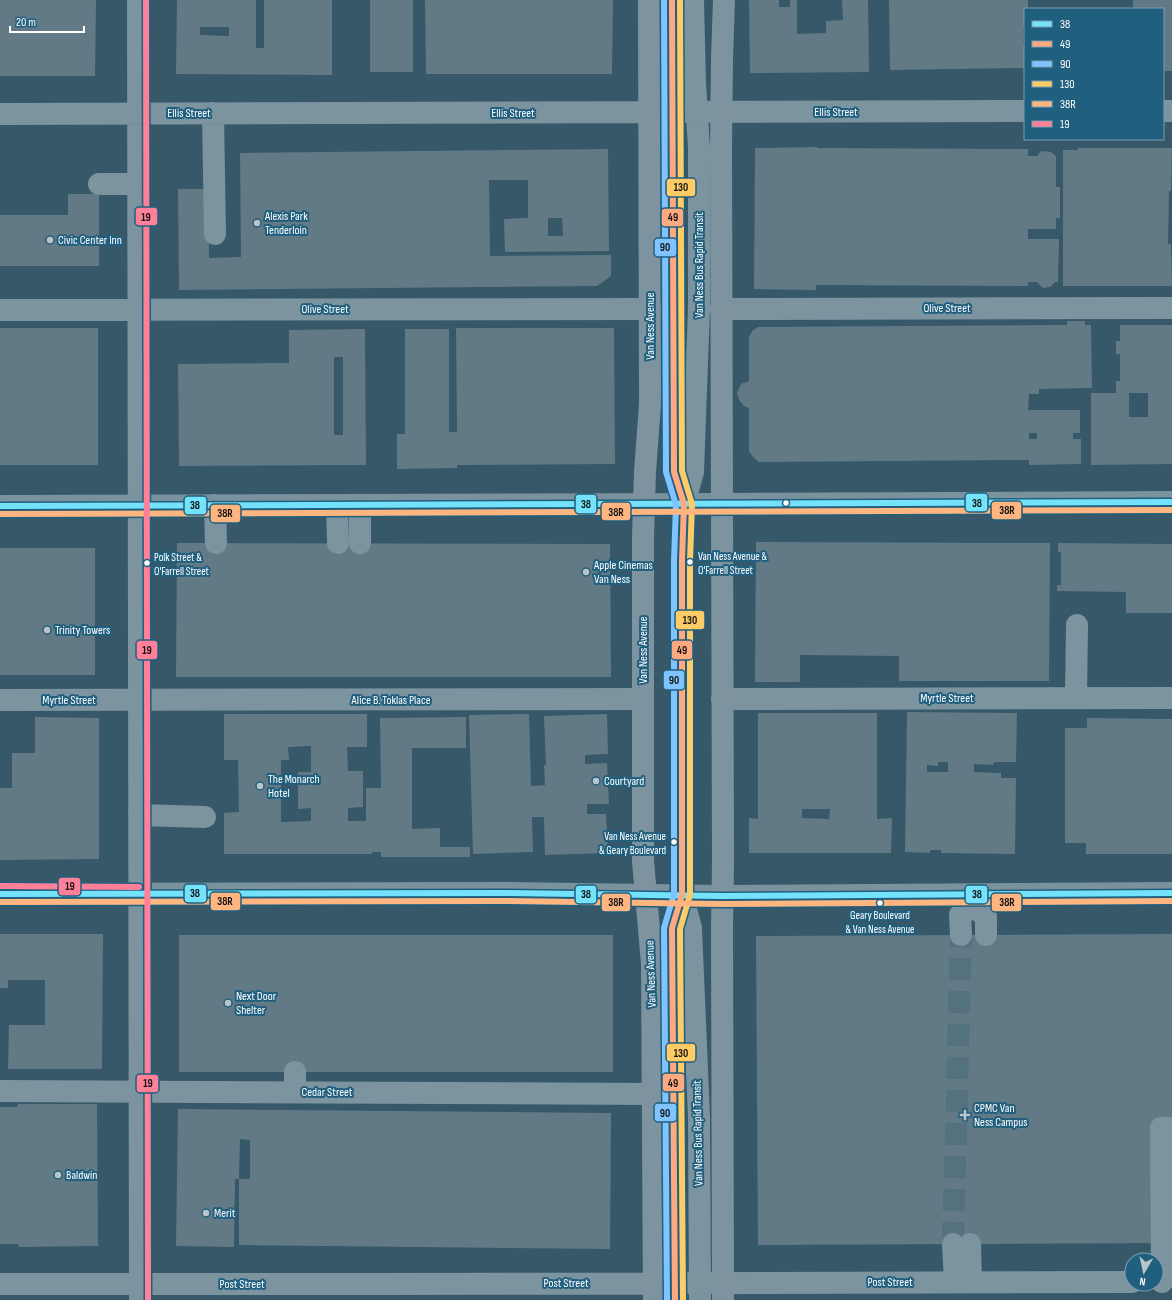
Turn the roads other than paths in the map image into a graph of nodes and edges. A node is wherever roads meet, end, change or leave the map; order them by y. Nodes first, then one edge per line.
1 (138, 0) edge
2 (649, 0) edge
3 (672, 0) edge
4 (693, 0) edge
5 (724, 0) edge
6 (1024, 111) edge
7 (672, 112) junction
8 (721, 112) junction
9 (138, 113) junction
10 (213, 113) junction
11 (649, 113) junction
12 (697, 113) junction
13 (0, 114) edge
14 (99, 184) dead end
15 (139, 184) junction
16 (214, 234) dead end
17 (1172, 308) edge
18 (650, 309) junction
19 (721, 309) junction
20 (0, 310) edge
21 (138, 310) junction
22 (1172, 502) edge
23 (684, 504) junction
24 (722, 504) junction
25 (139, 505) junction
26 (215, 505) junction
27 (337, 505) junction
28 (360, 505) junction
29 (644, 505) junction
30 (0, 506) edge
31 (216, 543) dead end
32 (338, 543) dead end
33 (360, 543) dead end
34 (1077, 625) dead end
35 (1076, 698) junction
36 (1172, 698) edge
37 (643, 699) junction
38 (722, 699) junction
39 (0, 700) edge
40 (139, 700) junction
41 (139, 815) junction
42 (204, 817) dead end
43 (0, 894) edge
44 (139, 894) junction
45 (646, 894) junction
46 (1172, 894) edge
47 (682, 895) junction
48 (722, 896) junction
49 (973, 901) junction
50 (960, 935) tunnel mouth
51 (986, 935) tunnel mouth
52 (0, 1091) edge
53 (139, 1092) junction
54 (653, 1094) junction
55 (1172, 1128) edge
56 (962, 1244) tunnel mouth
57 (1163, 1252) edge
58 (963, 1282) junction
59 (1124, 1282) edge
60 (0, 1284) edge
61 (665, 1291) edge
62 (700, 1291) edge
63 (722, 1291) edge
64 (903, 1291) edge
65 (140, 1292) edge
66 (373, 1292) edge

1 - 9 street
2 - 11 highway, Van Ness Avenue
3 - 7 street, Van Ness Bus Rapid Transit
4 - 12 street, Van Ness Bus Rapid Transit
5 - 8 highway
6 - 8 street, Ellis Street
7 - 11 street, Ellis Street
7 - 12 street, Ellis Street
7 - 23 street, Van Ness Bus Rapid Transit
8 - 12 street, Ellis Street
8 - 19 highway
9 - 10 street, Ellis Street
9 - 13 street, Ellis Street
9 - 15 street
10 - 11 street, Ellis Street
10 - 16 street
11 - 18 highway, Van Ness Avenue
12 - 23 street, Van Ness Bus Rapid Transit
14 - 15 street
15 - 21 street
17 - 19 street, Olive Street
18 - 21 street, Olive Street
18 - 29 highway, Van Ness Avenue
19 - 24 highway
20 - 21 street, Olive Street
21 - 25 street
22 - 24 main road
23 - 24 main road
23 - 29 main road
23 - 47 street, Van Ness Bus Rapid Transit
24 - 38 highway
25 - 26 main road
25 - 30 main road
25 - 40 street
26 - 27 main road
26 - 31 street
27 - 28 main road
27 - 32 street
28 - 29 main road
28 - 33 street
29 - 37 highway, Van Ness Avenue
34 - 35 street
35 - 36 street, Myrtle Street
35 - 38 street, Myrtle Street
37 - 40 street, Alice B. Toklas Place
37 - 45 highway, Van Ness Avenue
38 - 48 highway
39 - 40 street, Myrtle Street
40 - 41 street
41 - 42 street
41 - 44 street
43 - 44 main road
44 - 45 main road
44 - 53 street
45 - 47 main road
45 - 54 highway, Van Ness Avenue
46 - 49 main road
47 - 48 main road
47 - 61 street, Van Ness Bus Rapid Transit
47 - 62 street, Van Ness Bus Rapid Transit
48 - 49 main road
48 - 63 highway
49 - 50 street
49 - 51 street
52 - 53 street, Cedar Street
53 - 54 street, Cedar Street
53 - 65 street
54 - 61 highway, Van Ness Avenue
55 - 57 street
56 - 58 street
58 - 59 street, Post Street
58 - 64 street, Post Street
60 - 65 street, Post Street
61 - 62 street, Post Street
61 - 66 street, Post Street
62 - 63 street, Post Street
63 - 64 street, Post Street
65 - 66 street, Post Street

